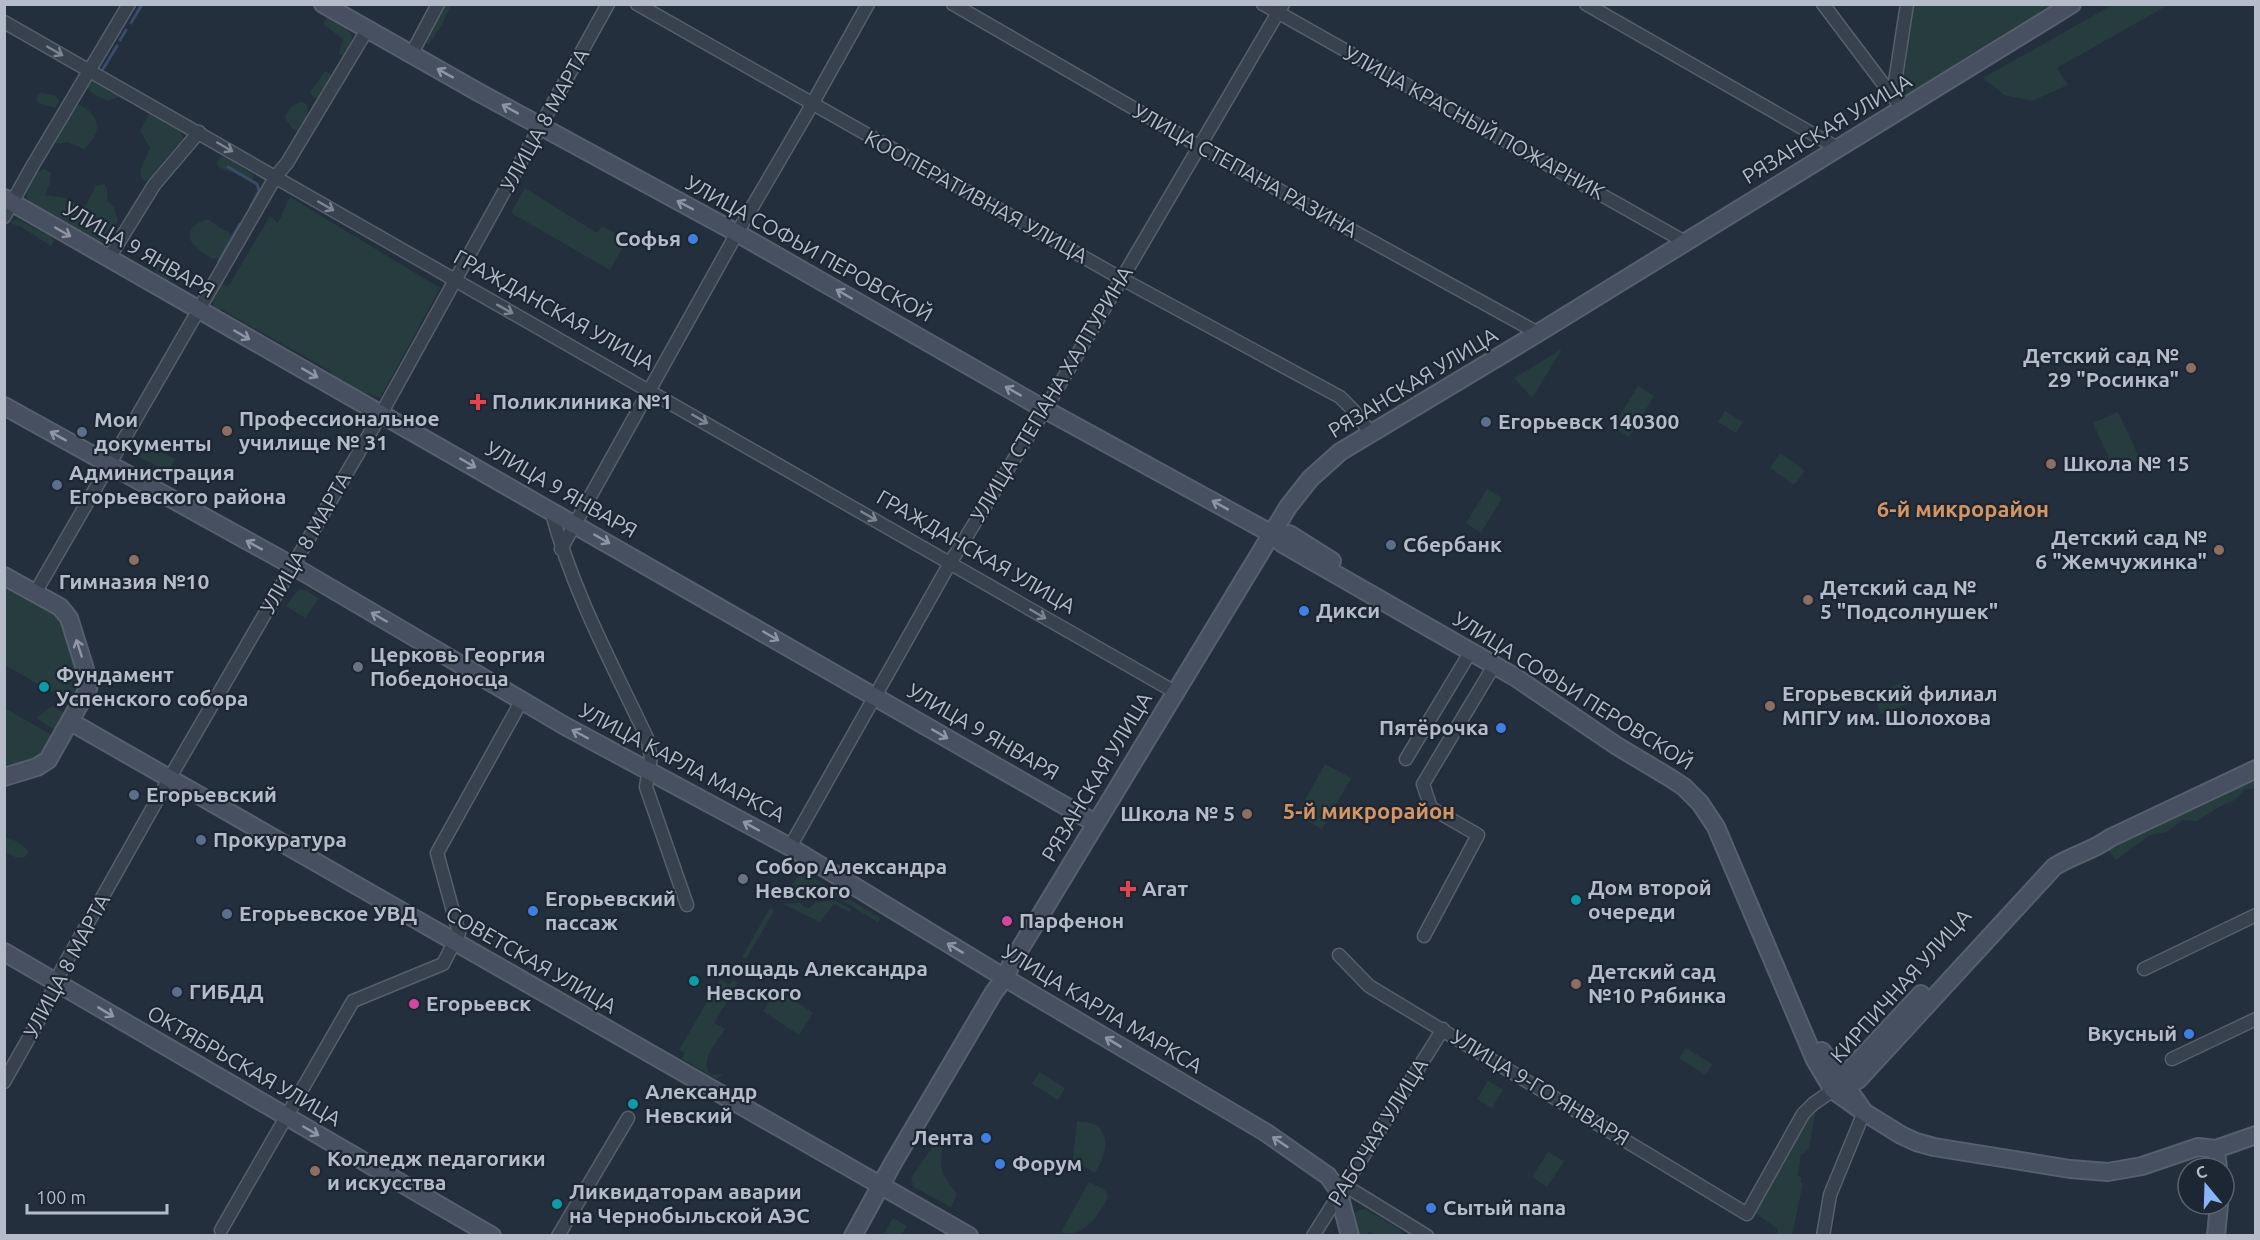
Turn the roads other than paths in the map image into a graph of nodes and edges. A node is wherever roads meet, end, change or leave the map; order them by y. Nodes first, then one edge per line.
1 (129, 4) edge
2 (323, 4) edge
3 (438, 4) edge
4 (608, 4) edge
5 (637, 4) edge
6 (868, 4) edge
7 (953, 4) edge
8 (1263, 4) edge
9 (1586, 4) edge
10 (1823, 4) edge
11 (1907, 4) edge
12 (2072, 4) edge
13 (2080, 4) edge
14 (1280, 9) edge
15 (4, 22) edge
16 (367, 30) junction
17 (411, 55) junction
18 (90, 71) junction
19 (1949, 80) junction
20 (1891, 92) junction
21 (812, 105) junction
22 (1903, 110) junction
23 (541, 127) junction
24 (199, 132) junction
25 (1199, 146) junction
26 (1839, 149) junction
27 (276, 176) junction
28 (7, 206) edge
29 (737, 232) junction
30 (1685, 243) junction
31 (109, 258) junction
32 (1122, 279) junction
33 (454, 280) junction
34 (198, 309) junction
35 (1538, 333) junction
36 (649, 390) junction
37 (4, 406) edge
38 (1044, 409) junction
39 (381, 414) junction
40 (1370, 432) junction
41 (109, 464) junction
42 (551, 510) junction
43 (575, 524) junction
44 (1272, 534) junction
45 (561, 549) junction
46 (950, 563) junction
47 (292, 566) junction
48 (4, 576) edge
49 (35, 593) junction
50 (1471, 651) junction
51 (1495, 664) junction
52 (1518, 672) junction
53 (1175, 692) junction
54 (875, 696) junction
55 (522, 700) junction
56 (68, 725) junction
57 (1406, 759) dead end
58 (2256, 760) edge
59 (2256, 769) edge
60 (649, 771) junction
61 (4, 777) edge
62 (167, 782) junction
63 (1095, 823) junction
64 (790, 847) junction
65 (687, 905) dead end
66 (2256, 915) edge
67 (1424, 936) dead end
68 (452, 946) junction
69 (4, 952) edge
70 (1339, 955) dead end
71 (2144, 969) dead end
72 (1005, 978) junction
73 (56, 982) junction
74 (2256, 1019) edge
75 (1443, 1029) junction
76 (2172, 1059) dead end
77 (4, 1082) edge
78 (1839, 1087) junction
79 (1862, 1111) junction
80 (286, 1117) junction
81 (628, 1118) dead end
82 (2256, 1135) edge
83 (2216, 1149) junction
84 (2217, 1156) edge
85 (1342, 1189) junction
86 (882, 1192) junction
87 (1368, 1200) junction
88 (2218, 1216) edge
89 (221, 1230) dead end
90 (1349, 1231) edge
91 (492, 1236) edge
92 (558, 1236) edge
93 (853, 1236) edge
94 (863, 1236) edge
95 (946, 1236) edge
96 (969, 1236) edge
97 (1313, 1236) edge
98 (1427, 1236) edge
99 (1823, 1236) edge
100 (2216, 1236) edge

1 - 18 street
2 - 16 street, УЛИЦА СОФЬИ ПЕРОВСКОЙ
3 - 17 street
4 - 23 street, УЛИЦА 8 МАРТА
5 - 21 street, КООПЕРАТИВНАЯ УЛИЦА
6 - 21 street
7 - 25 street, УЛИЦА СТЕПАНА РАЗИНА
8 - 14 street, УЛИЦА КРАСНЫЙ ПОЖАРНИК
9 - 26 street
10 - 20 street
11 - 20 street
12 - 19 street, РЯЗАНСКАЯ УЛИЦА
13 - 19 street, РЯЗАНСКАЯ УЛИЦА
14 - 25 street, УЛИЦА СТЕПАНА ХАЛТУРИНА
14 - 30 street, УЛИЦА КРАСНЫЙ ПОЖАРНИК
15 -> 18 street, ГРАЖДАНСКАЯ УЛИЦА
16 - 17 street, УЛИЦА СОФЬИ ПЕРОВСКОЙ
16 - 27 street
23 -> 17 street, УЛИЦА СОФЬИ ПЕРОВСКОЙ
18 - 24 street, ГРАЖДАНСКАЯ УЛИЦА
18 - 28 street
19 - 22 street, РЯЗАНСКАЯ УЛИЦА
20 - 22 street
21 - 29 street
21 - 32 street, КООПЕРАТИВНАЯ УЛИЦА
22 - 26 street, РЯЗАНСКАЯ УЛИЦА
29 -> 23 street, УЛИЦА СОФЬИ ПЕРОВСКОЙ
23 - 33 street, УЛИЦА 8 МАРТА
24 -> 27 street, ГРАЖДАНСКАЯ УЛИЦА
24 - 31 street
25 - 32 street, УЛИЦА СТЕПАНА ХАЛТУРИНА
25 - 35 street, УЛИЦА СТЕПАНА РАЗИНА
26 - 30 street, РЯЗАНСКАЯ УЛИЦА
27 -> 33 street, ГРАЖДАНСКАЯ УЛИЦА
27 - 34 street
28 -> 31 street, УЛИЦА 9 ЯНВАРЯ
29 - 36 street
38 -> 29 street, УЛИЦА СОФЬИ ПЕРОВСКОЙ
30 - 35 street, РЯЗАНСКАЯ УЛИЦА
31 - 34 street, УЛИЦА 9 ЯНВАРЯ
32 - 38 street, УЛИЦА СТЕПАНА ХАЛТУРИНА
32 - 40 street, КООПЕРАТИВНАЯ УЛИЦА
33 -> 36 street, ГРАЖДАНСКАЯ УЛИЦА
33 - 39 street, УЛИЦА 8 МАРТА
34 -> 39 street, УЛИЦА 9 ЯНВАРЯ
34 - 41 street
35 - 40 street, РЯЗАНСКАЯ УЛИЦА
36 - 43 street
36 -> 46 street, ГРАЖДАНСКАЯ УЛИЦА
41 -> 37 street, УЛИЦА КАРЛА МАРКСА
44 -> 38 street, УЛИЦА СОФЬИ ПЕРОВСКОЙ
38 - 46 street, УЛИЦА СТЕПАНА ХАЛТУРИНА
39 -> 42 street, УЛИЦА 9 ЯНВАРЯ
39 - 47 street, УЛИЦА 8 МАРТА
40 - 44 street, РЯЗАНСКАЯ УЛИЦА
47 -> 41 street, УЛИЦА КАРЛА МАРКСА
41 - 49 street
42 - 43 street, УЛИЦА 9 ЯНВАРЯ
42 - 45 street
43 - 45 street
43 -> 54 street, УЛИЦА 9 ЯНВАРЯ
44 - 50 street, УЛИЦА СОФЬИ ПЕРОВСКОЙ
44 - 52 street, УЛИЦА СОФЬИ ПЕРОВСКОЙ
44 - 53 street, РЯЗАНСКАЯ УЛИЦА
45 - 60 street
46 -> 53 street, ГРАЖДАНСКАЯ УЛИЦА
46 - 54 street, УЛИЦА СТЕПАНА ХАЛТУРИНА
55 -> 47 street, УЛИЦА КАРЛА МАРКСА
47 - 62 street, УЛИЦА 8 МАРТА
48 - 49 street
56 -> 49 street
50 - 51 street, УЛИЦА СОФЬИ ПЕРОВСКОЙ
50 - 57 street
51 - 52 street, УЛИЦА СОФЬИ ПЕРОВСКОЙ
51 - 67 street
52 - 78 street, УЛИЦА СОФЬИ ПЕРОВСКОЙ
53 - 63 street, РЯЗАНСКАЯ УЛИЦА
54 -> 63 street, УЛИЦА 9 ЯНВАРЯ
54 - 64 street, УЛИЦА СТЕПАНА ХАЛТУРИНА
60 -> 55 street, УЛИЦА КАРЛА МАРКСА
55 - 68 street
56 - 61 street
56 - 62 street, СОВЕТСКАЯ УЛИЦА
58 - 78 street, КИРПИЧНАЯ УЛИЦА
59 - 78 street, КИРПИЧНАЯ УЛИЦА
64 -> 60 street, УЛИЦА КАРЛА МАРКСА
60 - 65 street
62 - 68 street, СОВЕТСКАЯ УЛИЦА
62 - 73 street, УЛИЦА 8 МАРТА
63 - 72 street, РЯЗАНСКАЯ УЛИЦА
72 -> 64 street, УЛИЦА КАРЛА МАРКСА
66 - 71 street
68 - 80 street
68 - 86 street, СОВЕТСКАЯ УЛИЦА
69 - 73 street, ОКТЯБРЬСКАЯ УЛИЦА
70 - 75 street, УЛИЦА 9-ГО ЯНВАРЯ
85 -> 72 street, УЛИЦА КАРЛА МАРКСА
72 - 86 street, РЯЗАНСКАЯ УЛИЦА
73 - 77 street, УЛИЦА 8 МАРТА
73 -> 80 street, ОКТЯБРЬСКАЯ УЛИЦА
74 - 76 street
75 - 78 street, УЛИЦА 9-ГО ЯНВАРЯ
75 - 85 street, РАБОЧАЯ УЛИЦА
78 - 79 street
79 - 83 street
79 - 99 street
80 - 89 street
80 -> 91 street, ОКТЯБРЬСКАЯ УЛИЦА
81 - 92 street
82 - 83 street
83 - 84 street
85 - 87 street, УЛИЦА КАРЛА МАРКСА
85 - 90 street, УЛИЦА КАРЛА МАРКСА
85 - 97 street, РАБОЧАЯ УЛИЦА
86 - 93 street, РЯЗАНСКАЯ УЛИЦА
86 - 94 street, РЯЗАНСКАЯ УЛИЦА
86 - 95 street, СОВЕТСКАЯ УЛИЦА
86 - 96 street, СОВЕТСКАЯ УЛИЦА
87 - 90 street
87 - 98 street, УЛИЦА КАРЛА МАРКСА
88 - 100 street

